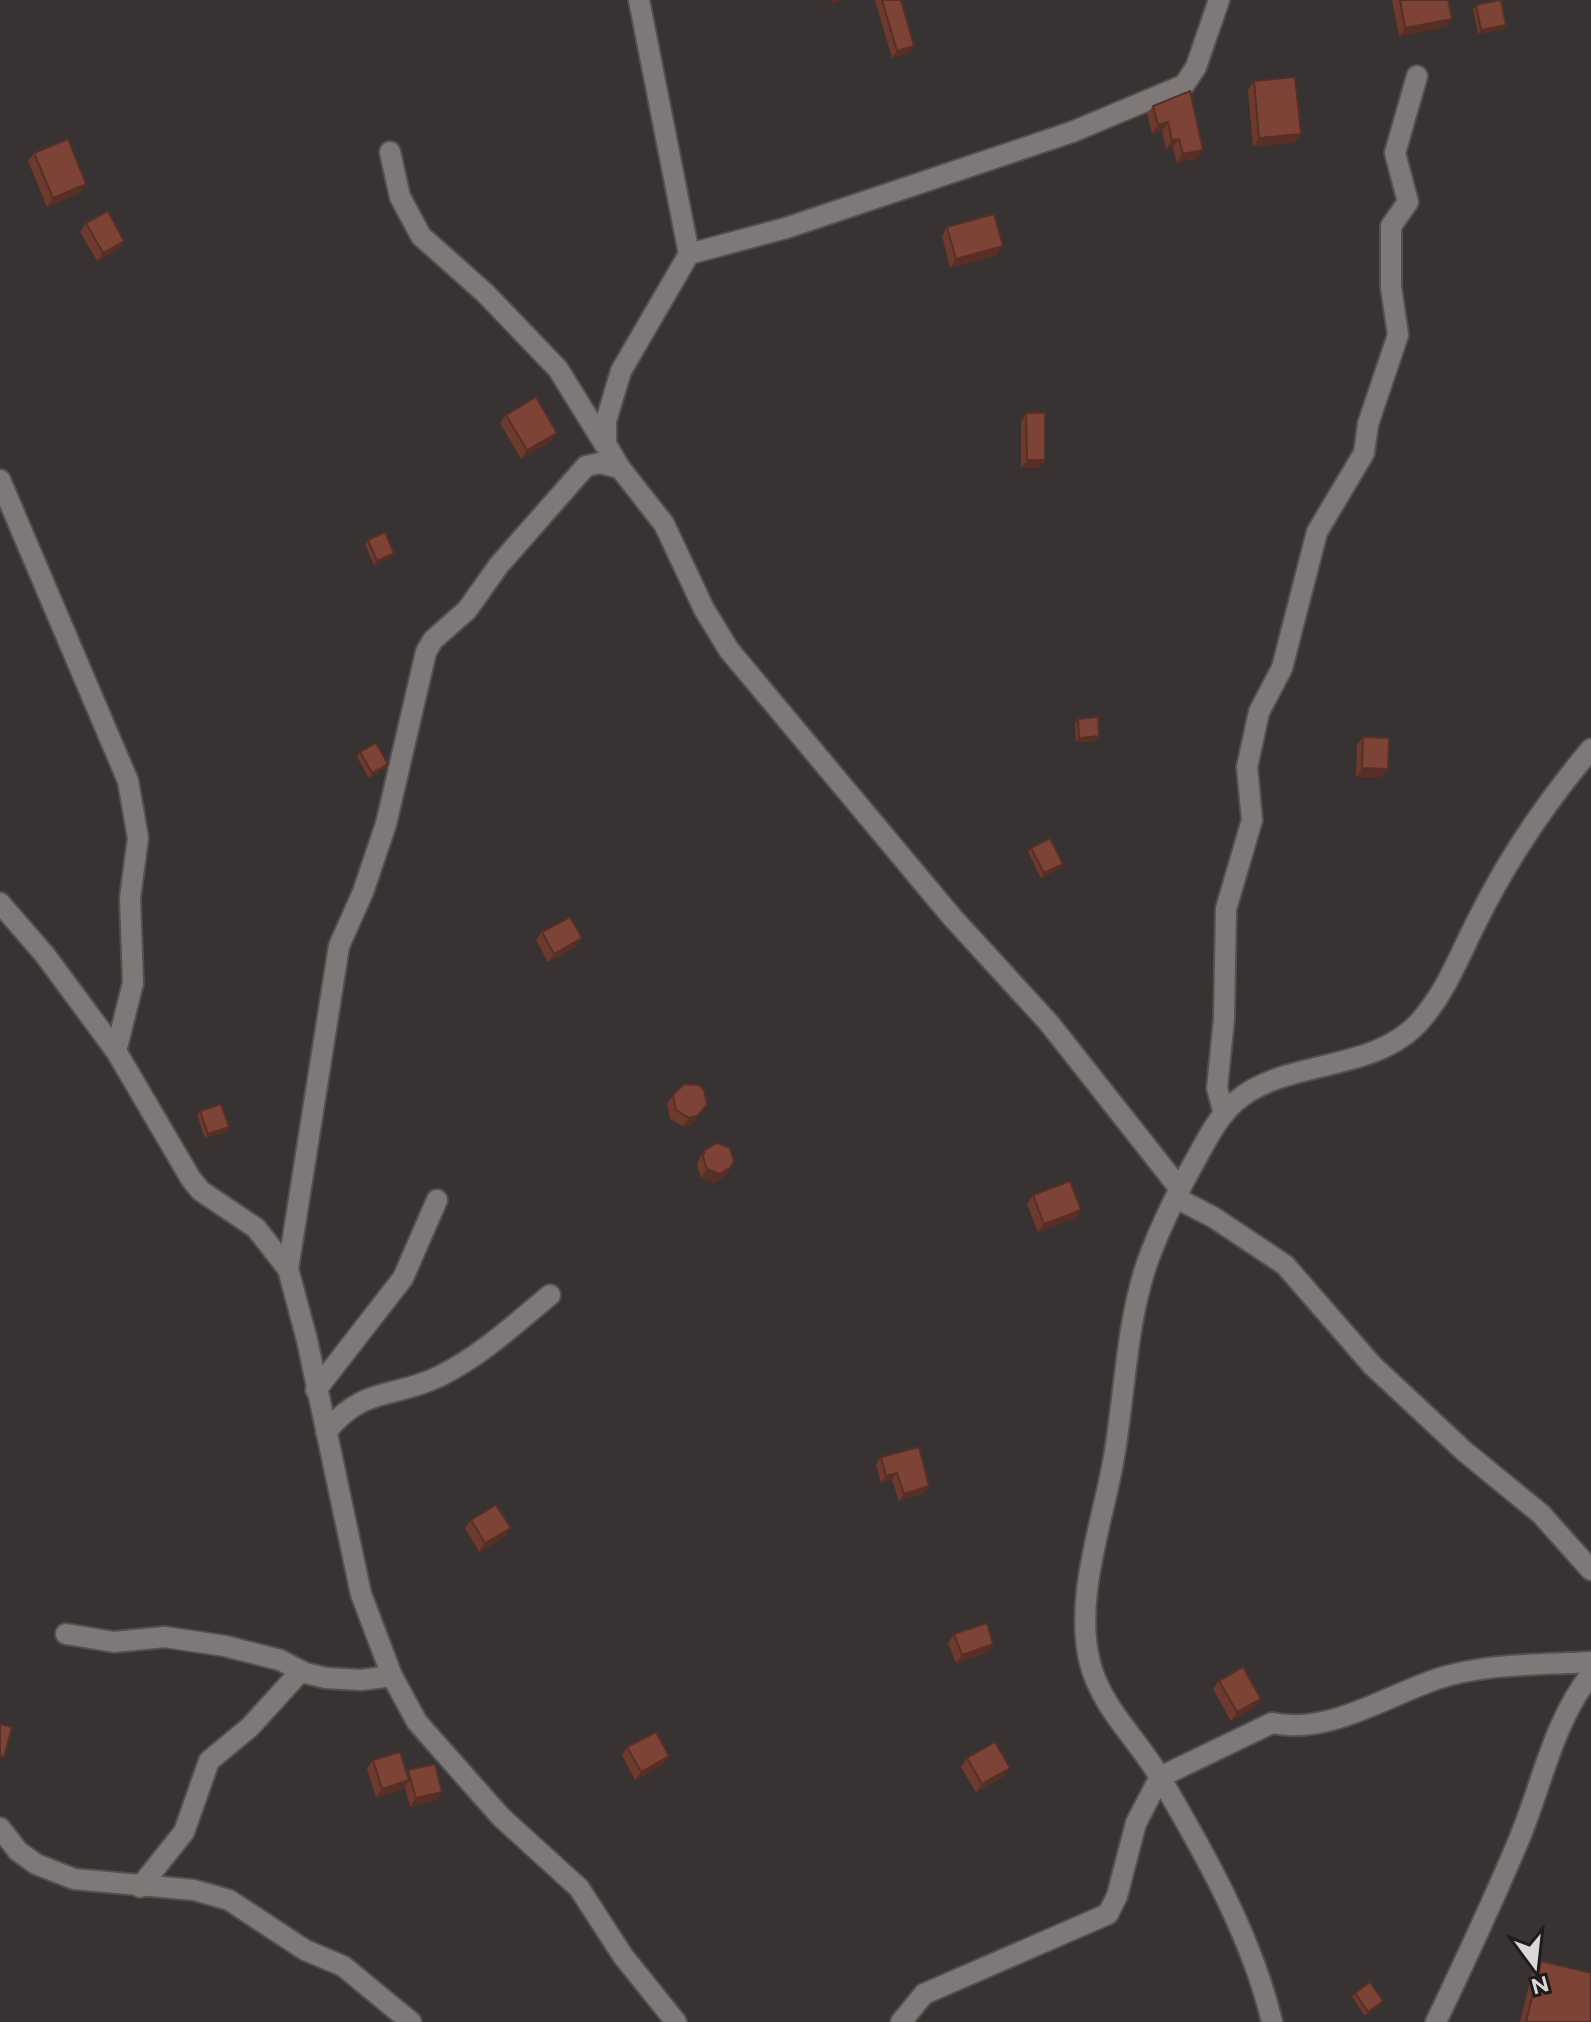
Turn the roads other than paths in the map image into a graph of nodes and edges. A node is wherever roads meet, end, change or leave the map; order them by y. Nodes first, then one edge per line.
1 (639, 0) edge
2 (1219, 0) edge
3 (1417, 76) dead end
4 (390, 152) dead end
5 (689, 254) junction
6 (606, 444) junction
7 (586, 466) junction
8 (620, 468) junction
9 (0, 480) edge
10 (1591, 749) edge
11 (0, 903) edge
12 (116, 1051) junction
13 (1224, 1114) junction
14 (1178, 1193) junction
15 (437, 1200) dead end
16 (288, 1269) junction
17 (550, 1295) dead end
18 (316, 1390) junction
19 (326, 1432) junction
20 (1591, 1570) edge
21 (66, 1634) dead end
22 (1591, 1662) edge
23 (301, 1671) junction
24 (1591, 1674) edge
25 (392, 1676) junction
26 (1160, 1777) junction
27 (0, 1828) edge
28 (140, 1887) junction
29 (411, 2022) edge
30 (676, 2022) edge
31 (901, 2022) edge
32 (1272, 2022) edge
33 (1436, 2022) edge

1 - 5 street
2 - 5 street
3 - 13 street
4 - 6 street
5 - 6 street
6 - 7 street
6 - 8 street
7 - 8 street
7 - 16 street
8 - 14 street
9 - 12 street
10 - 13 street
11 - 12 street
12 - 16 street
13 - 14 street
14 - 20 street
14 - 26 street
15 - 18 street
16 - 18 street
17 - 19 street
18 - 19 street
19 - 25 street
21 - 23 street
22 - 26 street
23 - 25 street
23 - 28 street
24 - 33 street
25 - 30 street
26 - 31 street
26 - 32 street
27 - 28 street
28 - 29 street

